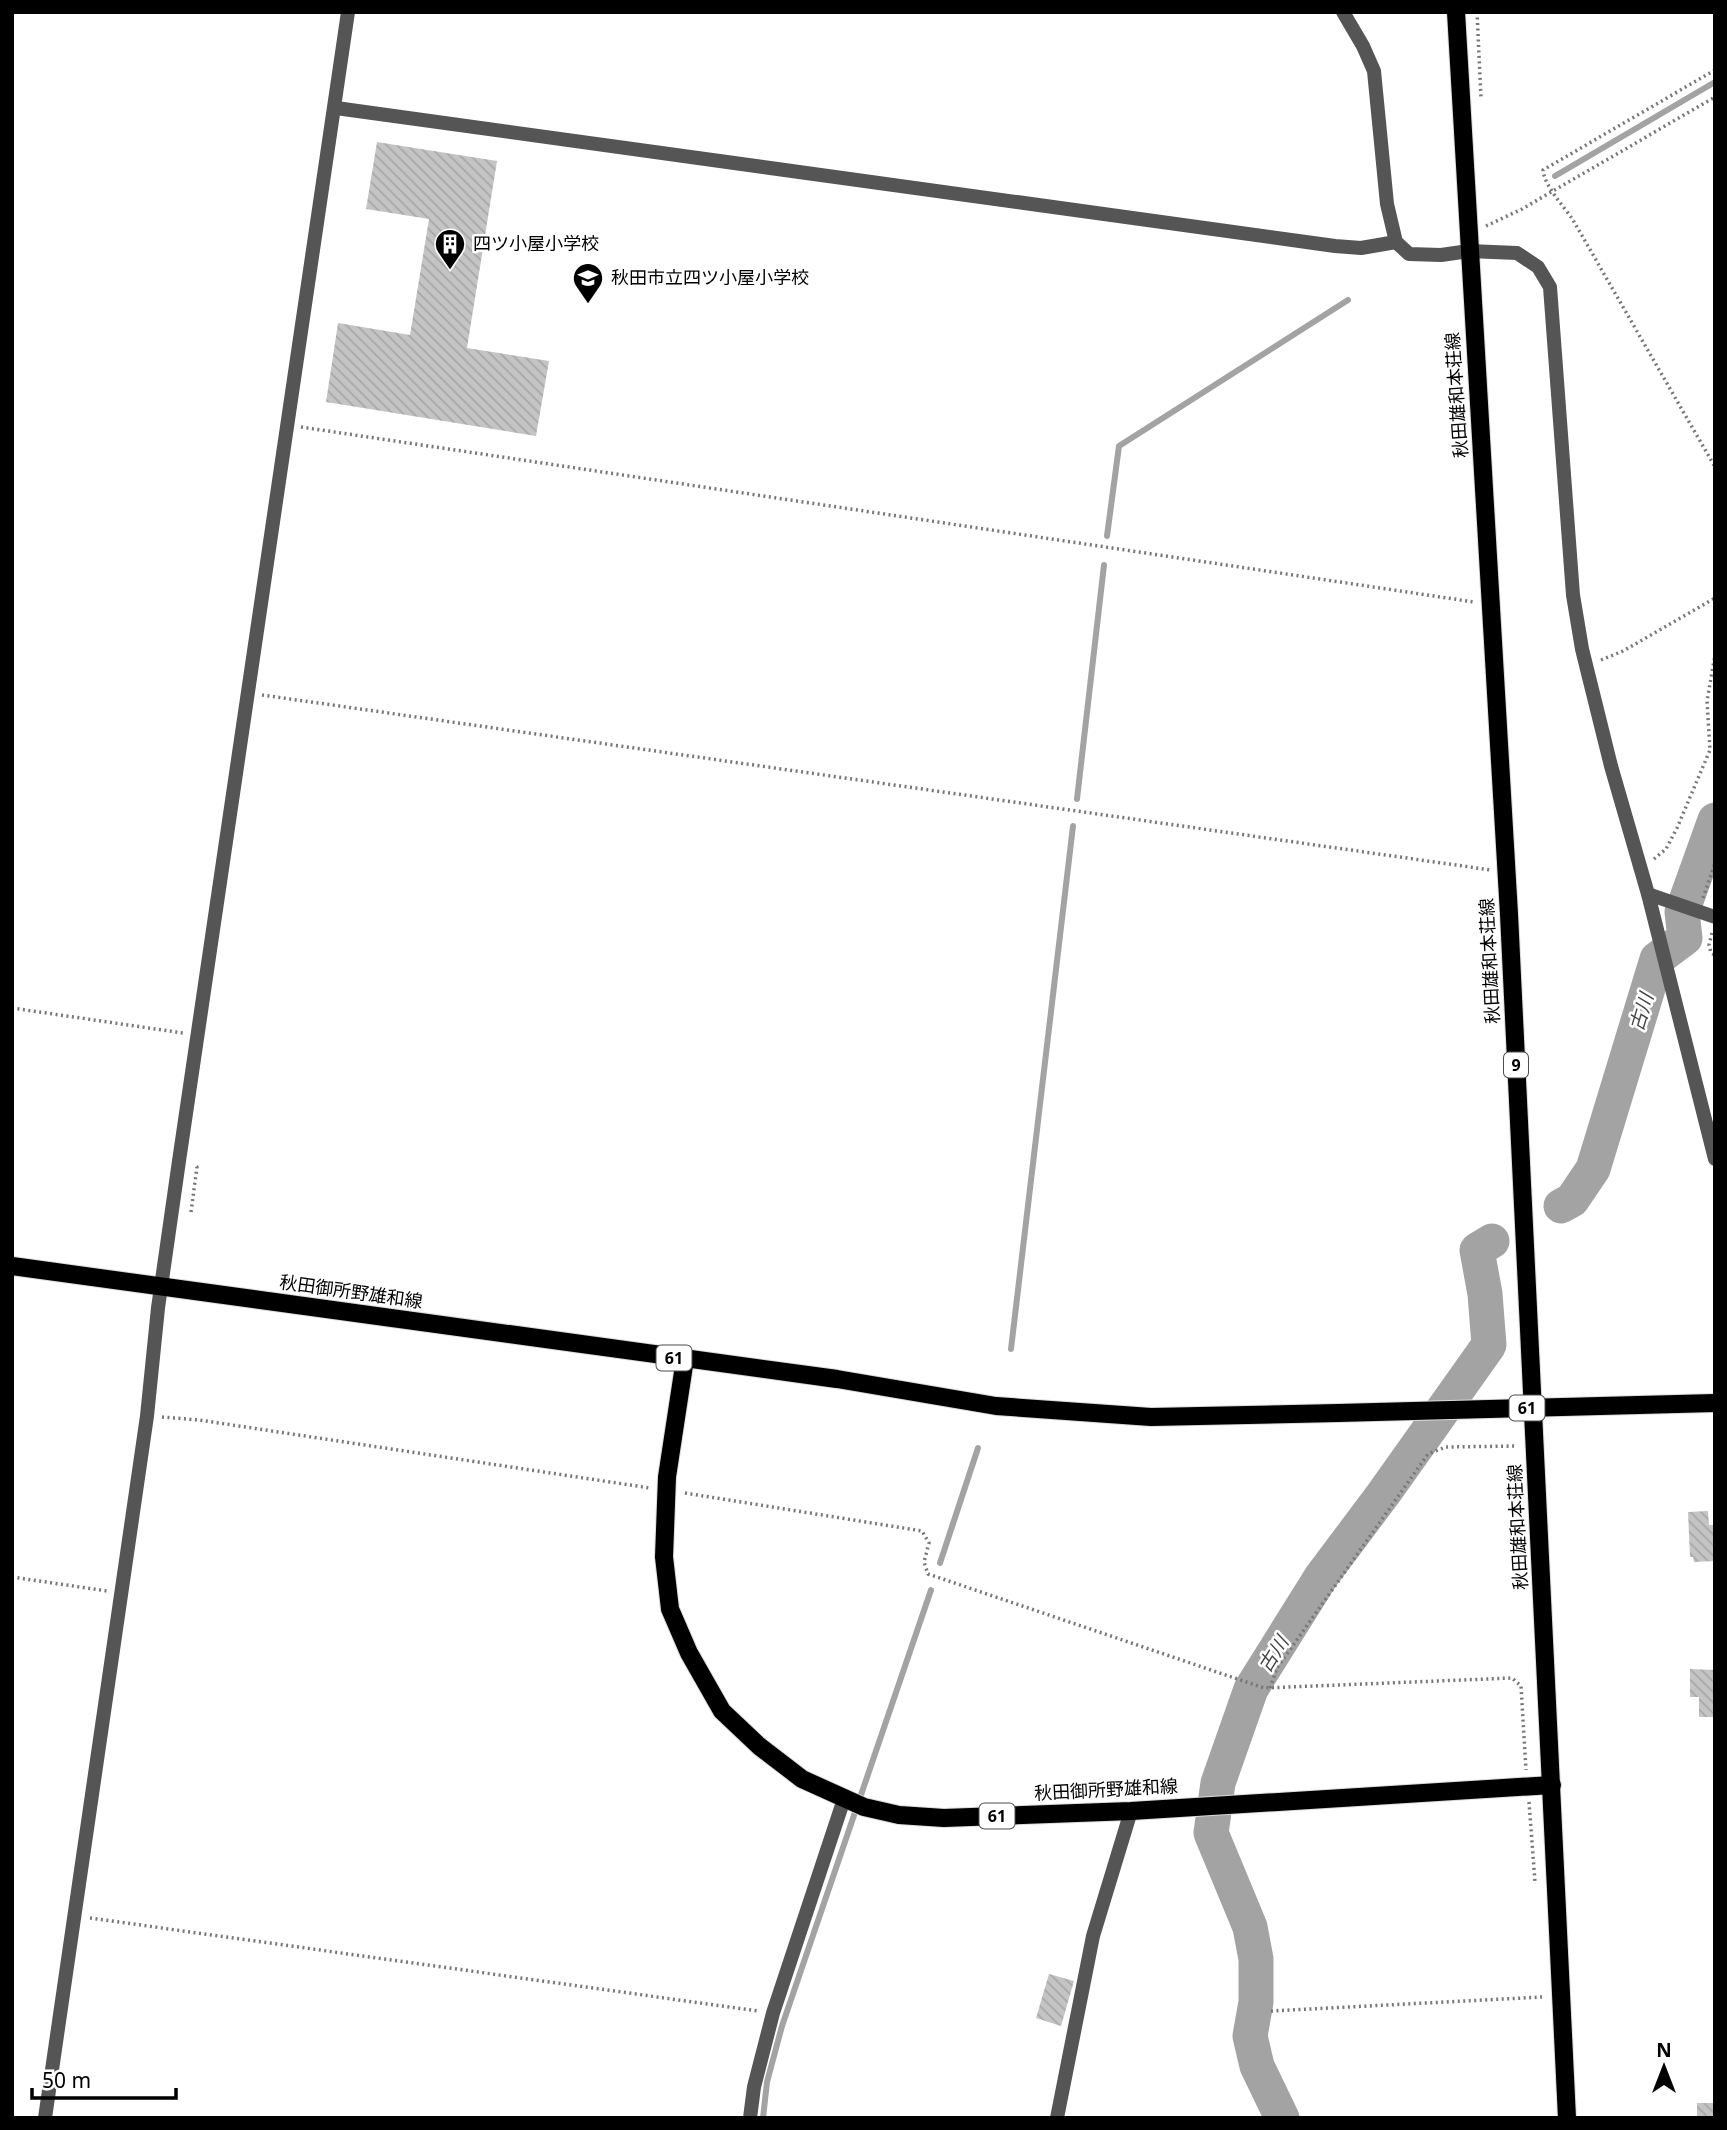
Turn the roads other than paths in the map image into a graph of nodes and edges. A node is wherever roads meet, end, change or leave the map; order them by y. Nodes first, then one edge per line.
1 (348, 12) edge
2 (1343, 12) edge
3 (1456, 12) edge
4 (336, 108) junction
5 (1396, 242) junction
6 (1469, 251) junction
7 (1648, 894) junction
8 (1715, 919) edge
9 (1715, 1159) edge
10 (12, 1266) edge
11 (161, 1287) junction
12 (685, 1359) junction
13 (1715, 1403) edge
14 (1552, 1785) junction
15 (845, 1799) junction
16 (1131, 1811) junction
17 (45, 2118) edge
18 (750, 2118) edge
19 (1057, 2118) edge
20 (1567, 2118) edge

1 - 4 street
2 - 5 street
3 - 6 main road, 秋田雄和本荘線 / 9
4 - 5 street
4 - 11 street
5 - 6 street
6 - 7 street
6 - 14 main road, 秋田雄和本荘線 / 9
7 - 8 street
7 - 9 street
10 - 11 main road, 秋田御所野雄和線 / 61
11 - 12 main road, 秋田御所野雄和線 / 61
11 - 17 street
12 - 13 main road, 秋田御所野雄和線 / 61, bridge
12 - 15 main road, 秋田御所野雄和線 / 61
14 - 16 main road, 秋田御所野雄和線 / 61
14 - 20 main road, 秋田雄和本荘線 / 9
15 - 16 main road, 秋田御所野雄和線 / 61
15 - 18 street
16 - 19 street

